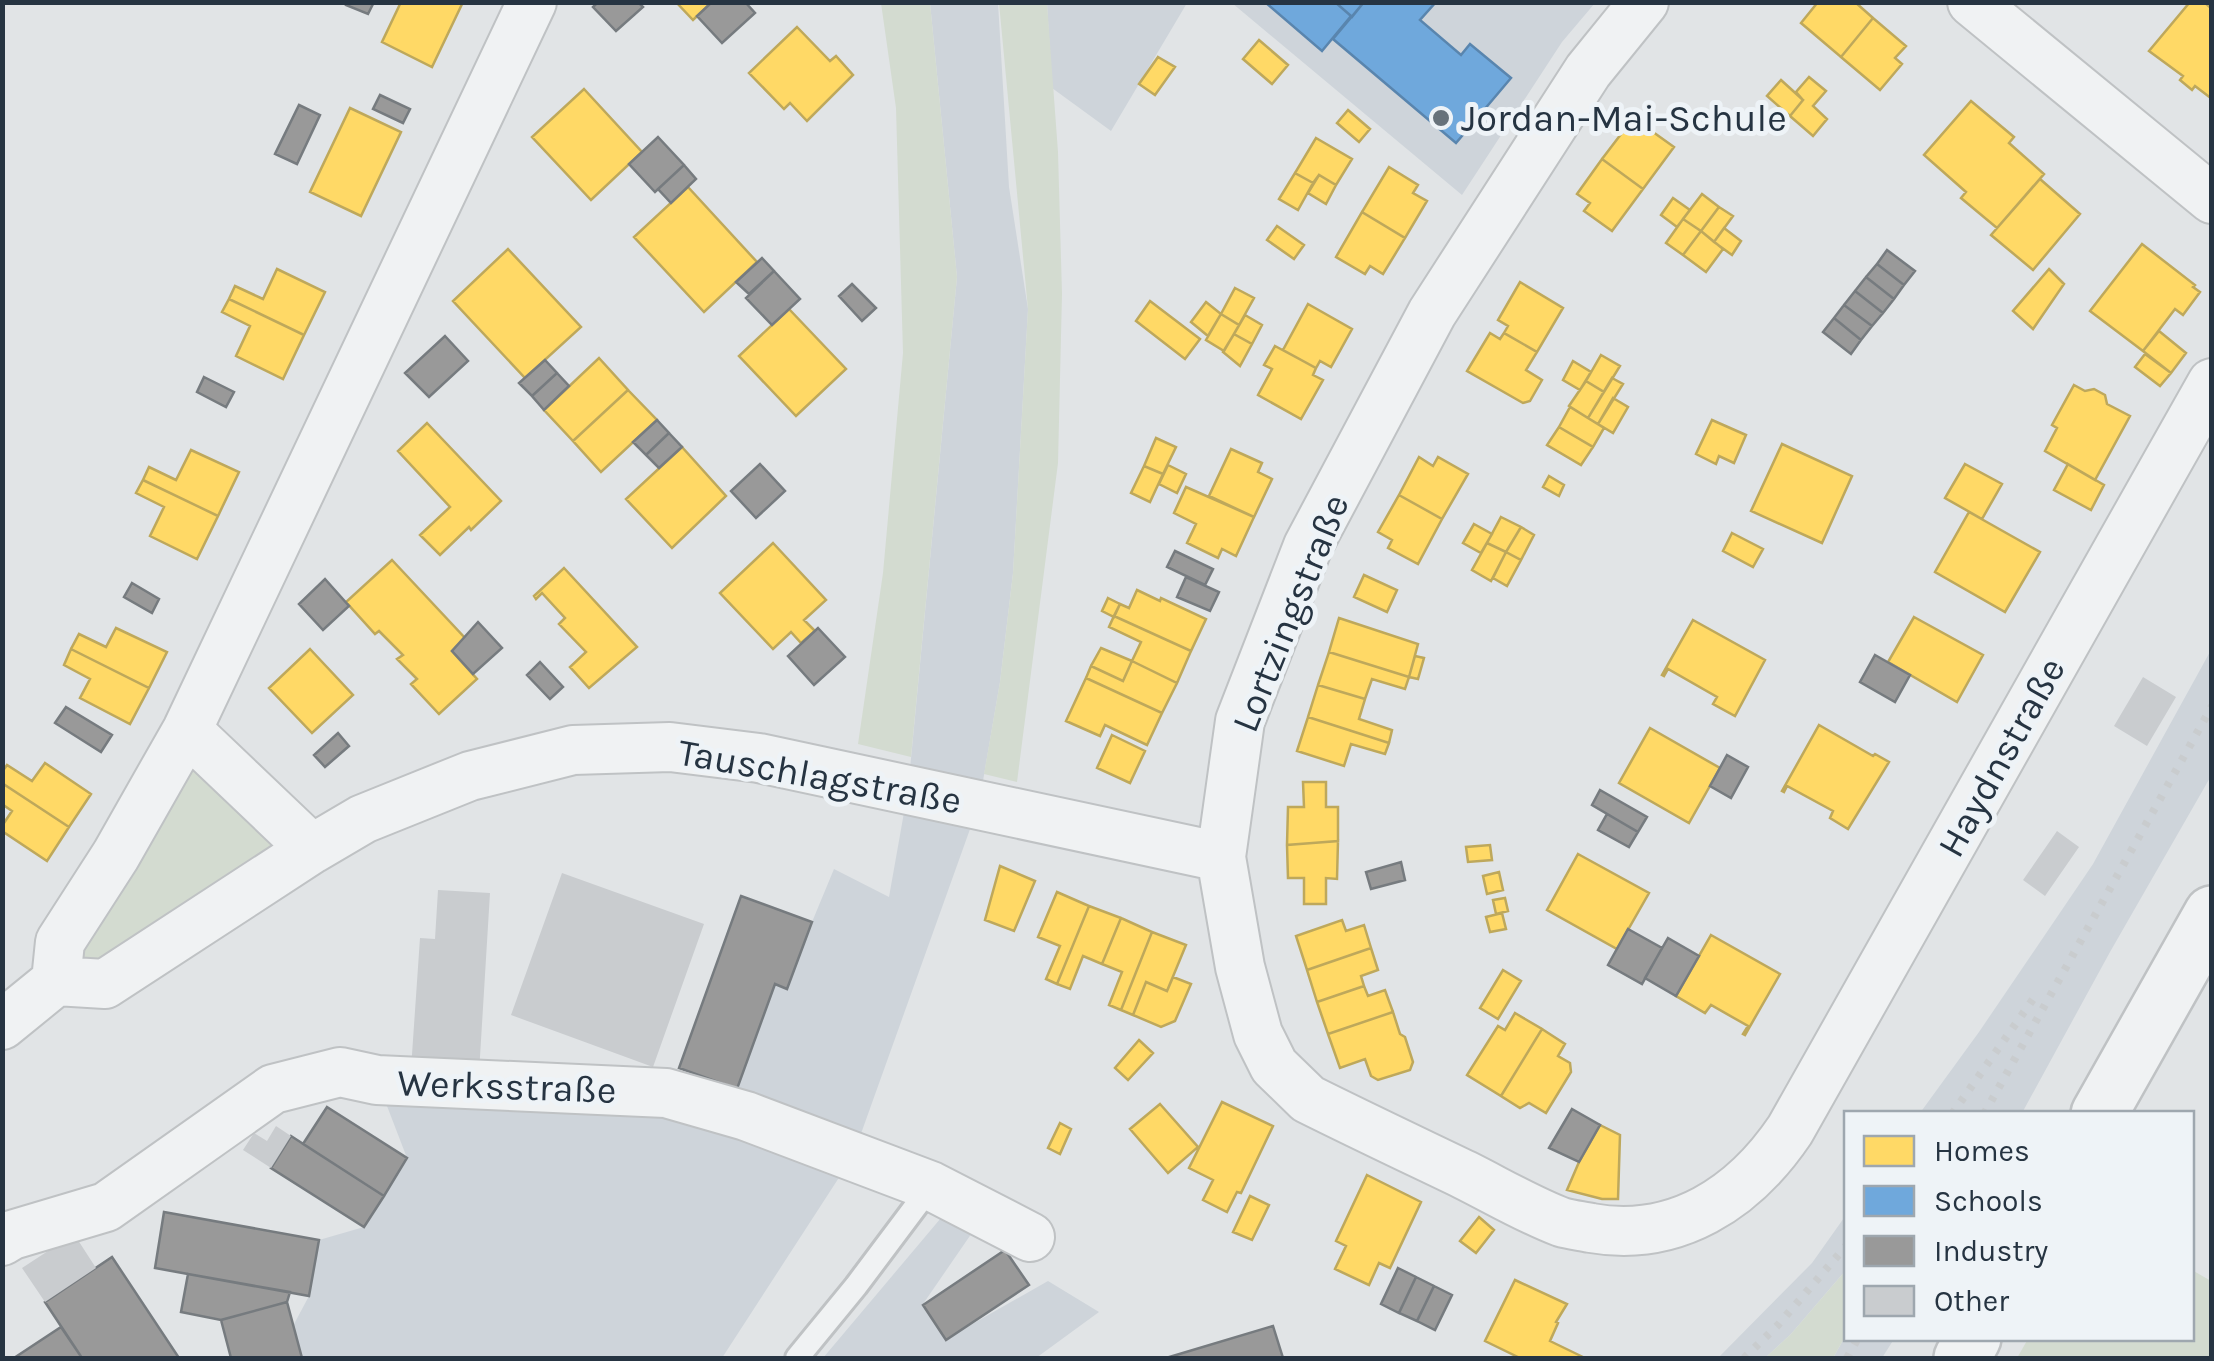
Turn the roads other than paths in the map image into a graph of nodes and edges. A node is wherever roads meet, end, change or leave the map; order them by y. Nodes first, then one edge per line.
1 (532, 2) edge
2 (1644, 2) edge
3 (1972, 2) edge
4 (2212, 200) edge
5 (2212, 383) edge
6 (186, 730) junction
7 (312, 849) junction
8 (1221, 857) junction
9 (2204, 943) edge
10 (56, 981) junction
11 (2, 1025) edge
12 (2100, 1111) edge
13 (1790, 1130) joint
14 (931, 1186) junction
15 (1030, 1237) dead end
16 (2, 1241) edge
17 (797, 1358) edge

1 - 6 street
2 - 8 street, Lortzingstraße
3 - 4 street
5 - 13 street, Haydnstraße
6 - 7 street
6 - 10 street
7 - 8 street, Tauschlagstraße
7 - 10 street, Tauschlagstraße
8 - 13 street, Lortzingstraße
9 - 12 street
10 - 11 street
14 - 15 street, Werksstraße
14 - 16 street, Werksstraße
14 - 17 lane

